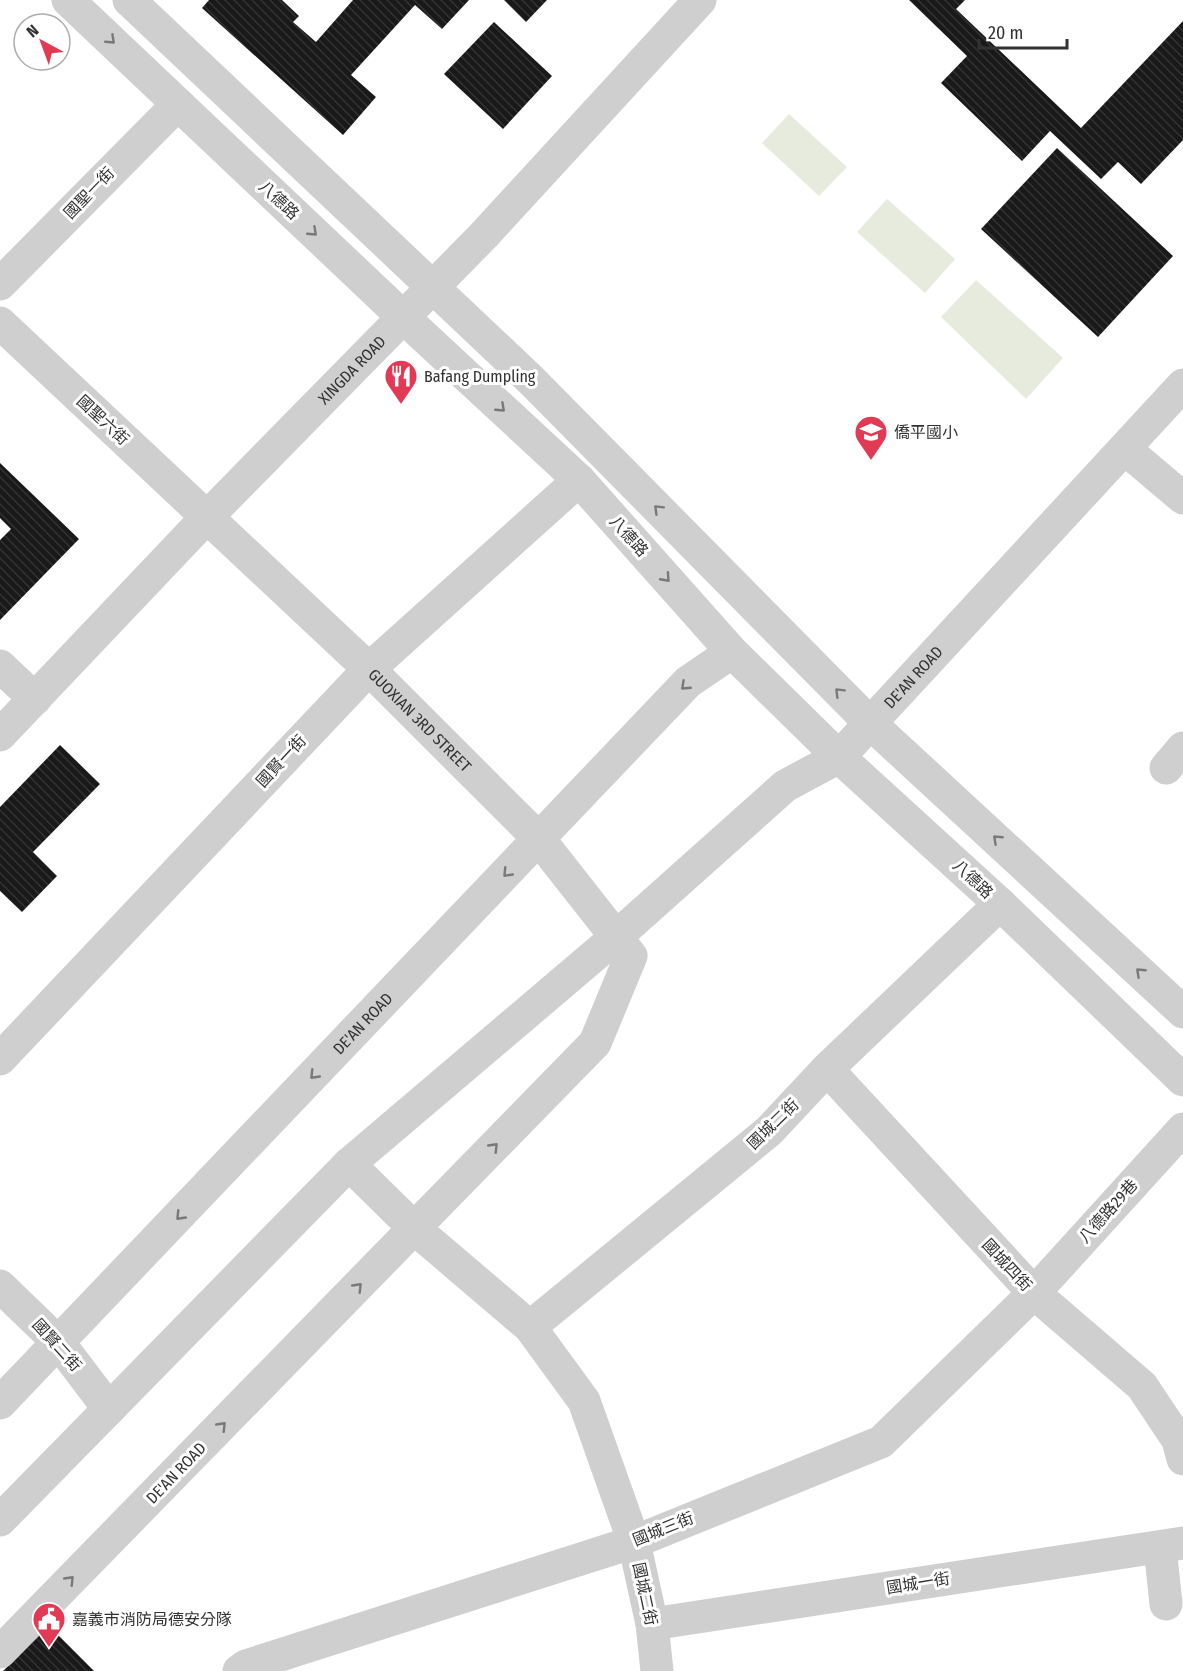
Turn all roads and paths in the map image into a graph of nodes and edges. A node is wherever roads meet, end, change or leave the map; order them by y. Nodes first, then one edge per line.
1 (68, 0) edge
2 (129, 0) edge
3 (700, 0) edge
4 (178, 104) junction
5 (0, 284) edge
6 (432, 288) junction
7 (404, 318) junction
8 (0, 323) edge
9 (1183, 385) edge
10 (1125, 448) junction
11 (579, 480) junction
12 (1183, 498) edge
13 (207, 517) junction
14 (732, 652) junction
15 (0, 666) edge
16 (369, 669) junction
17 (35, 699) junction
18 (870, 723) junction
19 (0, 735) edge
20 (839, 757) junction
21 (539, 839) junction
22 (1000, 904) junction
23 (616, 937) junction
24 (1183, 1012) edge
25 (0, 1059) edge
26 (827, 1069) junction
27 (1183, 1080) edge
28 (1183, 1129) edge
29 (349, 1164) junction
30 (415, 1229) junction
31 (0, 1286) edge
32 (1034, 1293) junction
33 (531, 1327) junction
34 (60, 1343) junction
35 (0, 1403) edge
36 (110, 1409) junction
37 (1183, 1459) edge
38 (0, 1520) edge
39 (634, 1542) junction
40 (1171, 1545) edge
41 (1166, 1604) dead end
42 (652, 1624) junction
43 (0, 1652) edge
44 (239, 1671) edge
45 (657, 1671) edge

1 -> 4 street, 八德路
2 - 6 street
3 - 6 street, XINGDA ROAD
4 - 5 street, 國聖一街
4 -> 7 street, 八德路
6 - 7 street, XINGDA ROAD
18 -> 6 street
7 -> 11 street, 八德路
7 - 13 street, XINGDA ROAD
8 - 13 street, 國聖六街
9 - 10 street, DE'AN ROAD
10 - 12 street
10 - 18 street, DE'AN ROAD
11 -> 14 street, 八德路
11 - 16 street, 國賢一街
13 - 16 street, GUOXIAN 3RD STREET
13 - 17 street, XINGDA ROAD
14 - 20 street, 八德路
14 -> 21 street, DE'AN ROAD
15 - 17 street
16 - 21 street, GUOXIAN 3RD STREET
16 - 25 street, 國賢一街
17 - 19 street, XINGDA ROAD
18 - 20 street, DE'AN ROAD
24 -> 18 street
20 - 22 street, 八德路
20 - 23 street, DE'AN ROAD
21 - 23 street, GUOXIAN 3RD STREET
21 -> 34 street, DE'AN ROAD
22 - 26 street, 國城二街
22 - 27 street, 八德路
23 - 29 street, DE'AN ROAD
30 -> 23 street, DE'AN ROAD
26 - 32 street, 國城四街
26 - 33 street, 國城二街
28 - 32 street, 八德路29巷
29 - 30 street, 國城二街
29 - 36 street, DE'AN ROAD
30 - 33 street, 國城二街
43 -> 30 street, DE'AN ROAD
31 - 34 street, 國賢二街
32 - 37 street, 國城四街
32 - 39 street, 國城三街
33 - 39 street, 國城二街
34 - 35 street, DE'AN ROAD
34 - 36 street, 國賢二街
36 - 38 street, DE'AN ROAD
39 - 42 street, 國城二街
39 - 44 street, 國城三街
40 - 41 street
40 - 42 street, 國城一街
42 - 45 street, 國城二街

